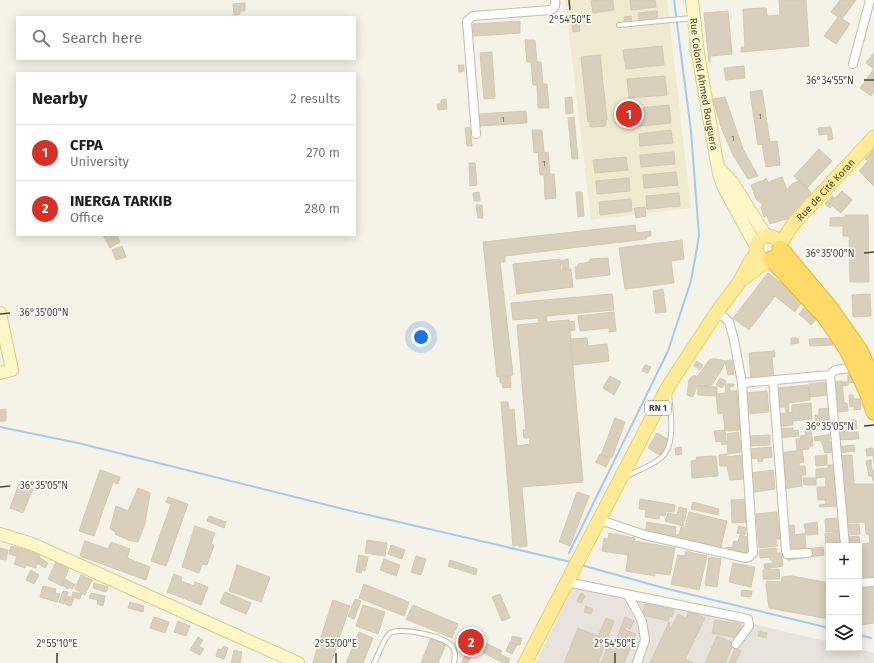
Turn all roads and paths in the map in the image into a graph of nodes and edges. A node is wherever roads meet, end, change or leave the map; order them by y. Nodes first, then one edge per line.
1 (555, 0) edge
2 (692, 0) edge
3 (870, 0) edge
4 (694, 18) junction
5 (619, 25) dead end
6 (853, 64) dead end
7 (476, 134) dead end
8 (874, 137) edge
9 (718, 167) junction
10 (773, 247) junction
11 (757, 249) junction
12 (740, 282) junction
13 (717, 312) junction
14 (0, 313) edge
15 (874, 365) edge
16 (0, 372) edge
17 (830, 375) junction
18 (773, 380) junction
19 (742, 383) junction
20 (669, 385) junction
21 (871, 386) edge
22 (874, 412) edge
23 (620, 480) junction
24 (600, 520) junction
25 (0, 534) edge
26 (845, 543) edge
27 (808, 553) dead end
28 (568, 580) junction
29 (874, 582) edge
30 (862, 583) edge
31 (628, 595) junction
32 (736, 644) dead end
33 (282, 660) edge
34 (298, 663) edge
35 (374, 663) edge
36 (454, 663) edge
37 (525, 663) edge
38 (637, 663) edge

1 - 7 street
2 - 4 street, Rue Colonel Ahmed Bouguera
3 - 6 street
4 - 5 lane
4 - 9 street, Rue Colonel Ahmed Bouguera
8 - 10 main road, Rue de Cité Koran / RN 1
9 - 10 street
9 - 11 street, Rue Colonel Ahmed Bouguera
10 - 11 main road
10 - 11 main road
10 - 12 main road, RN 1
10 - 21 highway, bridge
11 - 12 main road, RN 1
12 - 13 main road, RN 1
13 - 19 street
13 - 20 main road, RN 1
14 - 16 street
15 - 17 street
17 - 18 street
17 - 26 street
18 - 19 street
18 - 27 street
19 - 24 street
20 - 23 main road, RN 1
20 - 23 lane
21 - 22 highway
23 - 24 main road, RN 1
24 - 28 main road, RN 1
25 - 33 street
28 - 31 street
28 - 37 main road, RN 1
29 - 30 street
31 - 32 street
31 - 38 street
33 - 34 street
35 - 36 lane

